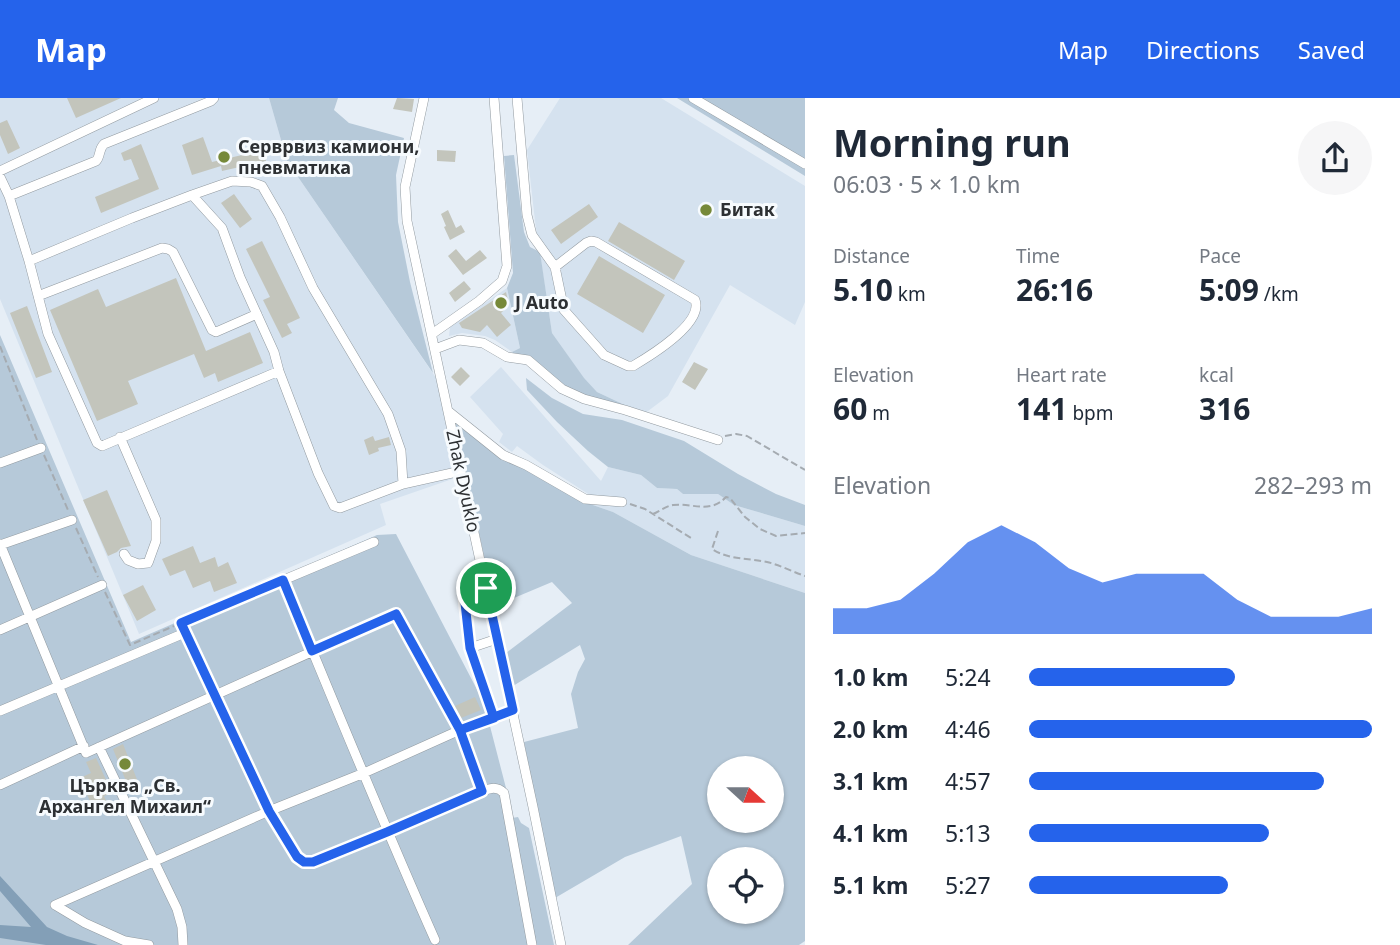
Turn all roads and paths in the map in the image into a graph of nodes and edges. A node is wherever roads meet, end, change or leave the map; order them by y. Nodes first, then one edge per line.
1 (154, 98) edge
2 (214, 98) edge
3 (424, 98) edge
4 (494, 98) edge
5 (517, 98) edge
6 (694, 98) edge
7 (805, 164) edge
8 (0, 171) edge
9 (0, 177) edge
10 (192, 195) junction
11 (9, 196) junction
12 (29, 261) junction
13 (555, 267) junction
14 (38, 296) junction
15 (257, 314) junction
16 (432, 334) junction
17 (0, 346) edge
18 (435, 349) junction
19 (279, 371) junction
20 (448, 411) junction
21 (121, 437) junction
22 (718, 440) joint
23 (41, 448) junction
24 (0, 463) edge
25 (805, 470) edge
26 (461, 471) junction
27 (403, 484) junction
28 (622, 502) joint
29 (653, 514) junction
30 (72, 520) junction
31 (718, 531) dead end
32 (805, 533) edge
33 (691, 538) dead end
34 (374, 542) dead end
35 (0, 545) edge
36 (124, 554) dead end
37 (805, 576) edge
38 (283, 580) junction
39 (102, 585) junction
40 (486, 588) junction
41 (30, 617) junction
42 (181, 623) junction
43 (0, 629) edge
44 (187, 632) junction
45 (497, 639) junction
46 (470, 648) junction
47 (312, 651) junction
48 (58, 685) junction
49 (216, 695) junction
50 (513, 710) junction
51 (0, 711) edge
52 (494, 718) junction
53 (460, 730) junction
54 (84, 746) junction
55 (99, 747) junction
56 (364, 773) junction
57 (0, 785) edge
58 (482, 791) junction
59 (269, 811) junction
60 (387, 832) junction
61 (153, 860) junction
62 (435, 940) dead end
63 (149, 945) edge
64 (183, 945) edge
65 (533, 945) edge
66 (561, 945) edge

1 - 8 street
2 - 11 street
3 - 16 street, Zhak Dyuklo
4 - 16 street
5 - 13 street
6 - 7 street
9 - 11 street
10 - 12 street
10 - 15 street
10 - 27 street
11 - 12 street
12 - 14 street
13 - 13 street
14 - 15 street
14 - 21 street
15 - 19 street
16 - 18 street, Zhak Dyuklo
17 - 23 path
18 - 20 street, Zhak Dyuklo
18 - 22 street
19 - 21 street
19 - 27 street
20 - 26 street, Zhak Dyuklo
20 - 28 street
21 - 36 street
22 - 25 path
23 - 24 street
23 - 30 path
26 - 27 street
26 - 40 street, Zhak Dyuklo
28 - 29 path
29 - 32 path
29 - 33 path
30 - 35 street
30 - 39 path
31 - 37 path
34 - 38 street
35 - 41 street
38 - 42 street
38 - 47 street
39 - 41 street
39 - 42 path
40 - 45 street, Zhak Dyuklo
40 - 46 street
41 - 43 street
41 - 48 street
42 - 44 street
44 - 48 street
44 - 49 street
45 - 46 street
45 - 50 street, Zhak Dyuklo
46 - 52 street
47 - 49 street
47 - 53 street
47 - 56 street
48 - 51 street
48 - 54 street
49 - 55 street
49 - 59 street
50 - 52 street
50 - 66 street, Zhak Dyuklo
52 - 53 street
53 - 56 street
53 - 58 street
54 - 55 street
54 - 57 street
55 - 61 street
56 - 59 street
56 - 60 street
58 - 60 street
58 - 65 street
59 - 60 street
59 - 61 street
60 - 62 street
61 - 63 street
61 - 64 street

